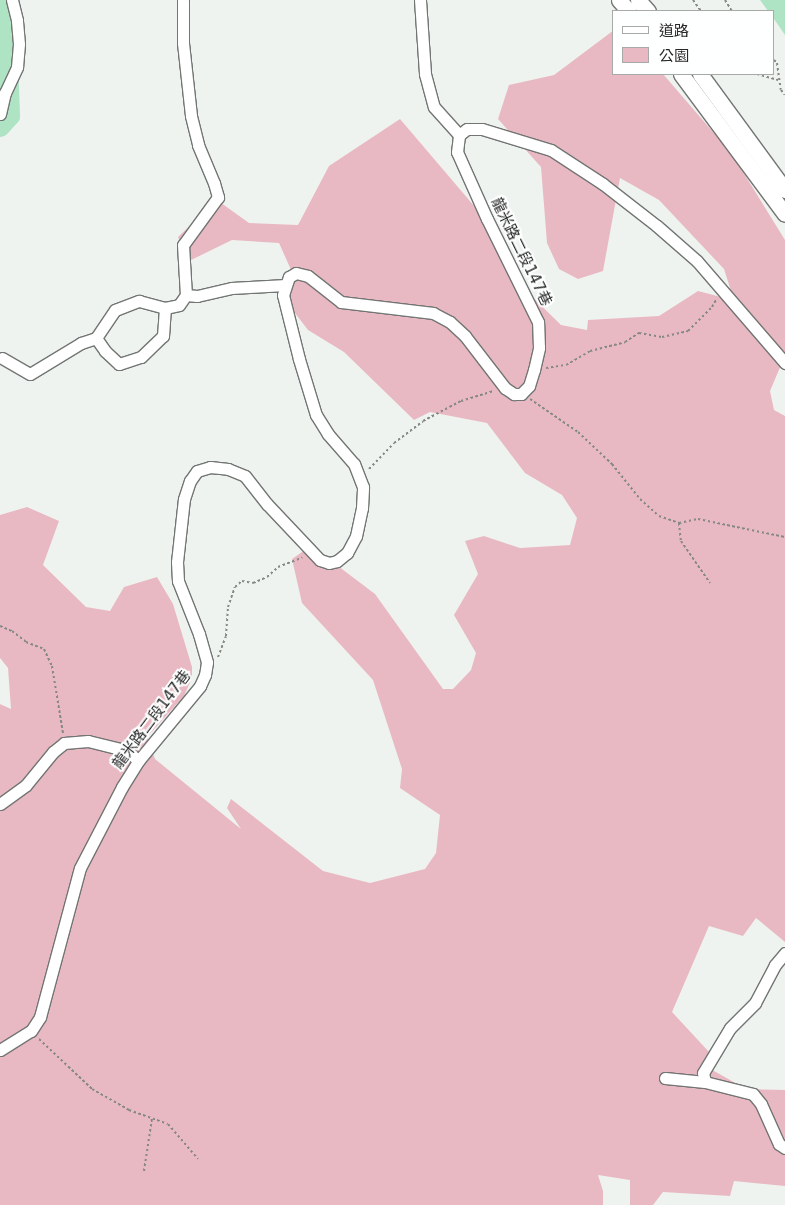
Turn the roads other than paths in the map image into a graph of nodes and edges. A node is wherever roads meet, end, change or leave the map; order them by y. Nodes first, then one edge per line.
1 (12, 0) edge
2 (183, 0) edge
3 (420, 0) edge
4 (619, 0) edge
5 (638, 0) edge
6 (628, 10) edge
7 (647, 10) edge
8 (682, 75) edge
9 (701, 75) edge
10 (0, 114) edge
11 (459, 135) junction
12 (785, 190) edge
13 (785, 214) edge
14 (285, 285) junction
15 (186, 295) junction
16 (165, 308) junction
17 (96, 338) junction
18 (2, 358) dead end
19 (785, 363) edge
20 (139, 760) junction
21 (0, 804) edge
22 (785, 953) edge
23 (0, 1050) edge
24 (665, 1078) dead end
25 (705, 1082) junction
26 (785, 1148) edge

1 - 10 street
2 - 15 street
3 - 11 street
4 - 6 main road
5 - 7 main road
8 - 13 main road
9 - 12 main road
11 - 14 street, 龍米路二段147巷
11 - 19 street
14 - 15 street
14 - 20 street, 龍米路二段147巷
15 - 16 street
16 - 17 street
16 - 17 street
17 - 18 street
20 - 21 street
20 - 23 street, 龍米路二段147巷
22 - 25 street
24 - 25 street
25 - 26 street

